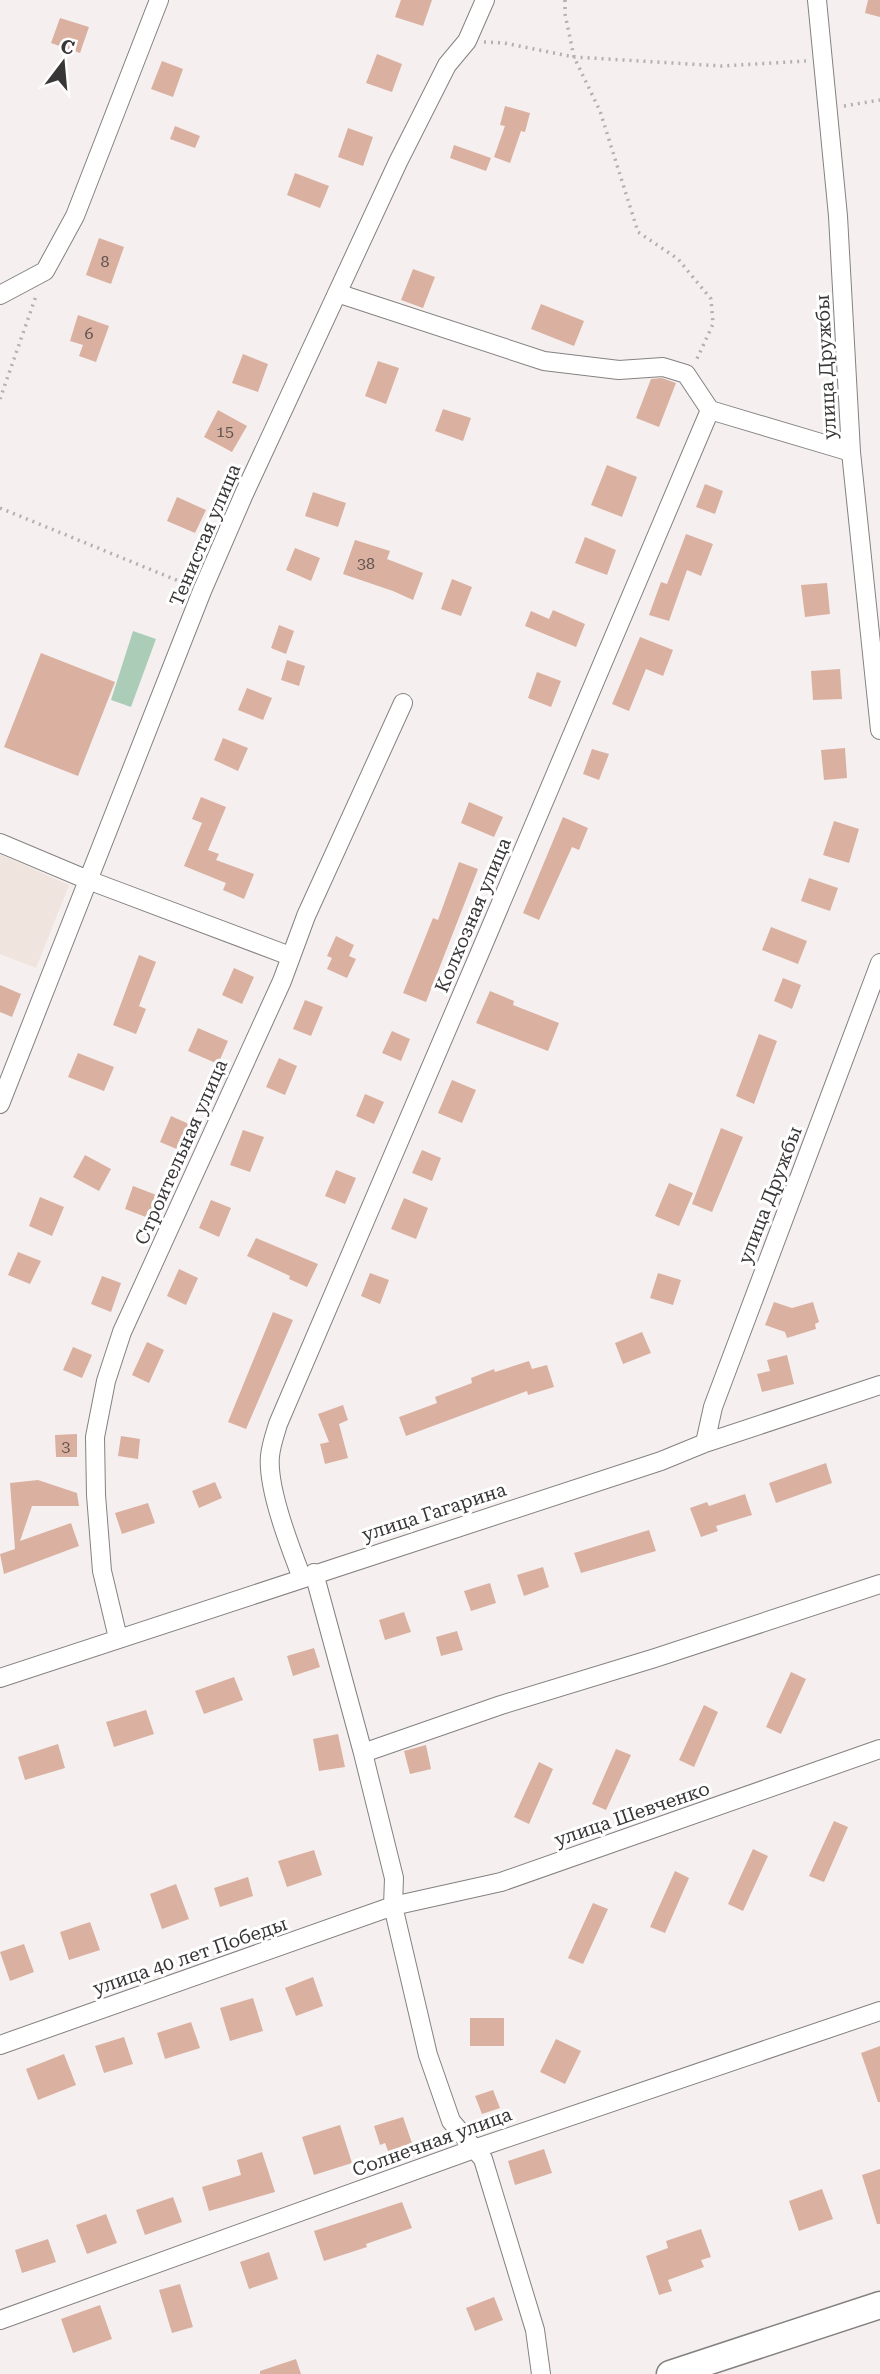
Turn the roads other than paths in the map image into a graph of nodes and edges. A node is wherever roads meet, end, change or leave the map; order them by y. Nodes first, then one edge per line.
1 (159, 0) edge
2 (485, 0) edge
3 (817, 0) edge
4 (337, 293) junction
5 (0, 295) edge
6 (710, 410) junction
7 (851, 452) junction
8 (403, 703) dead end
9 (880, 723) edge
10 (880, 730) edge
11 (0, 842) edge
12 (88, 880) junction
13 (290, 956) junction
14 (880, 963) edge
15 (0, 1104) edge
16 (880, 1385) edge
17 (705, 1443) junction
18 (308, 1576) junction
19 (880, 1584) edge
20 (118, 1639) junction
21 (0, 1678) edge
22 (880, 1749) edge
23 (363, 1753) junction
24 (393, 1906) junction
25 (880, 2011) edge
26 (0, 2045) edge
27 (474, 2148) junction
28 (880, 2305) edge
29 (0, 2320) edge
30 (541, 2374) edge
31 (670, 2374) edge

1 - 5 street
2 - 4 street, Тенистая улица
3 - 7 street, улица Дружбы
4 - 6 street
4 - 12 street, Тенистая улица
6 - 7 street
6 - 18 street, Колхозная улица
7 - 9 street, улица Дружбы
8 - 13 street, Строительная улица
9 - 10 street, улица Дружбы
11 - 12 street
12 - 13 street
12 - 15 street, Тенистая улица
13 - 20 street, Строительная улица
14 - 17 street, улица Дружбы
16 - 17 street, улица Гагарина
17 - 18 street, улица Гагарина
18 - 20 street, улица Гагарина
18 - 23 street, Колхозная улица
19 - 23 street
20 - 21 street, улица Гагарина
22 - 24 street, улица Шевченко
23 - 24 street, Колхозная улица
24 - 26 street, улица 40 лет Победы
24 - 27 street, Колхозная улица
25 - 27 street, Солнечная улица
27 - 29 street, Солнечная улица
27 - 30 street, Колхозная улица
28 - 31 main road

